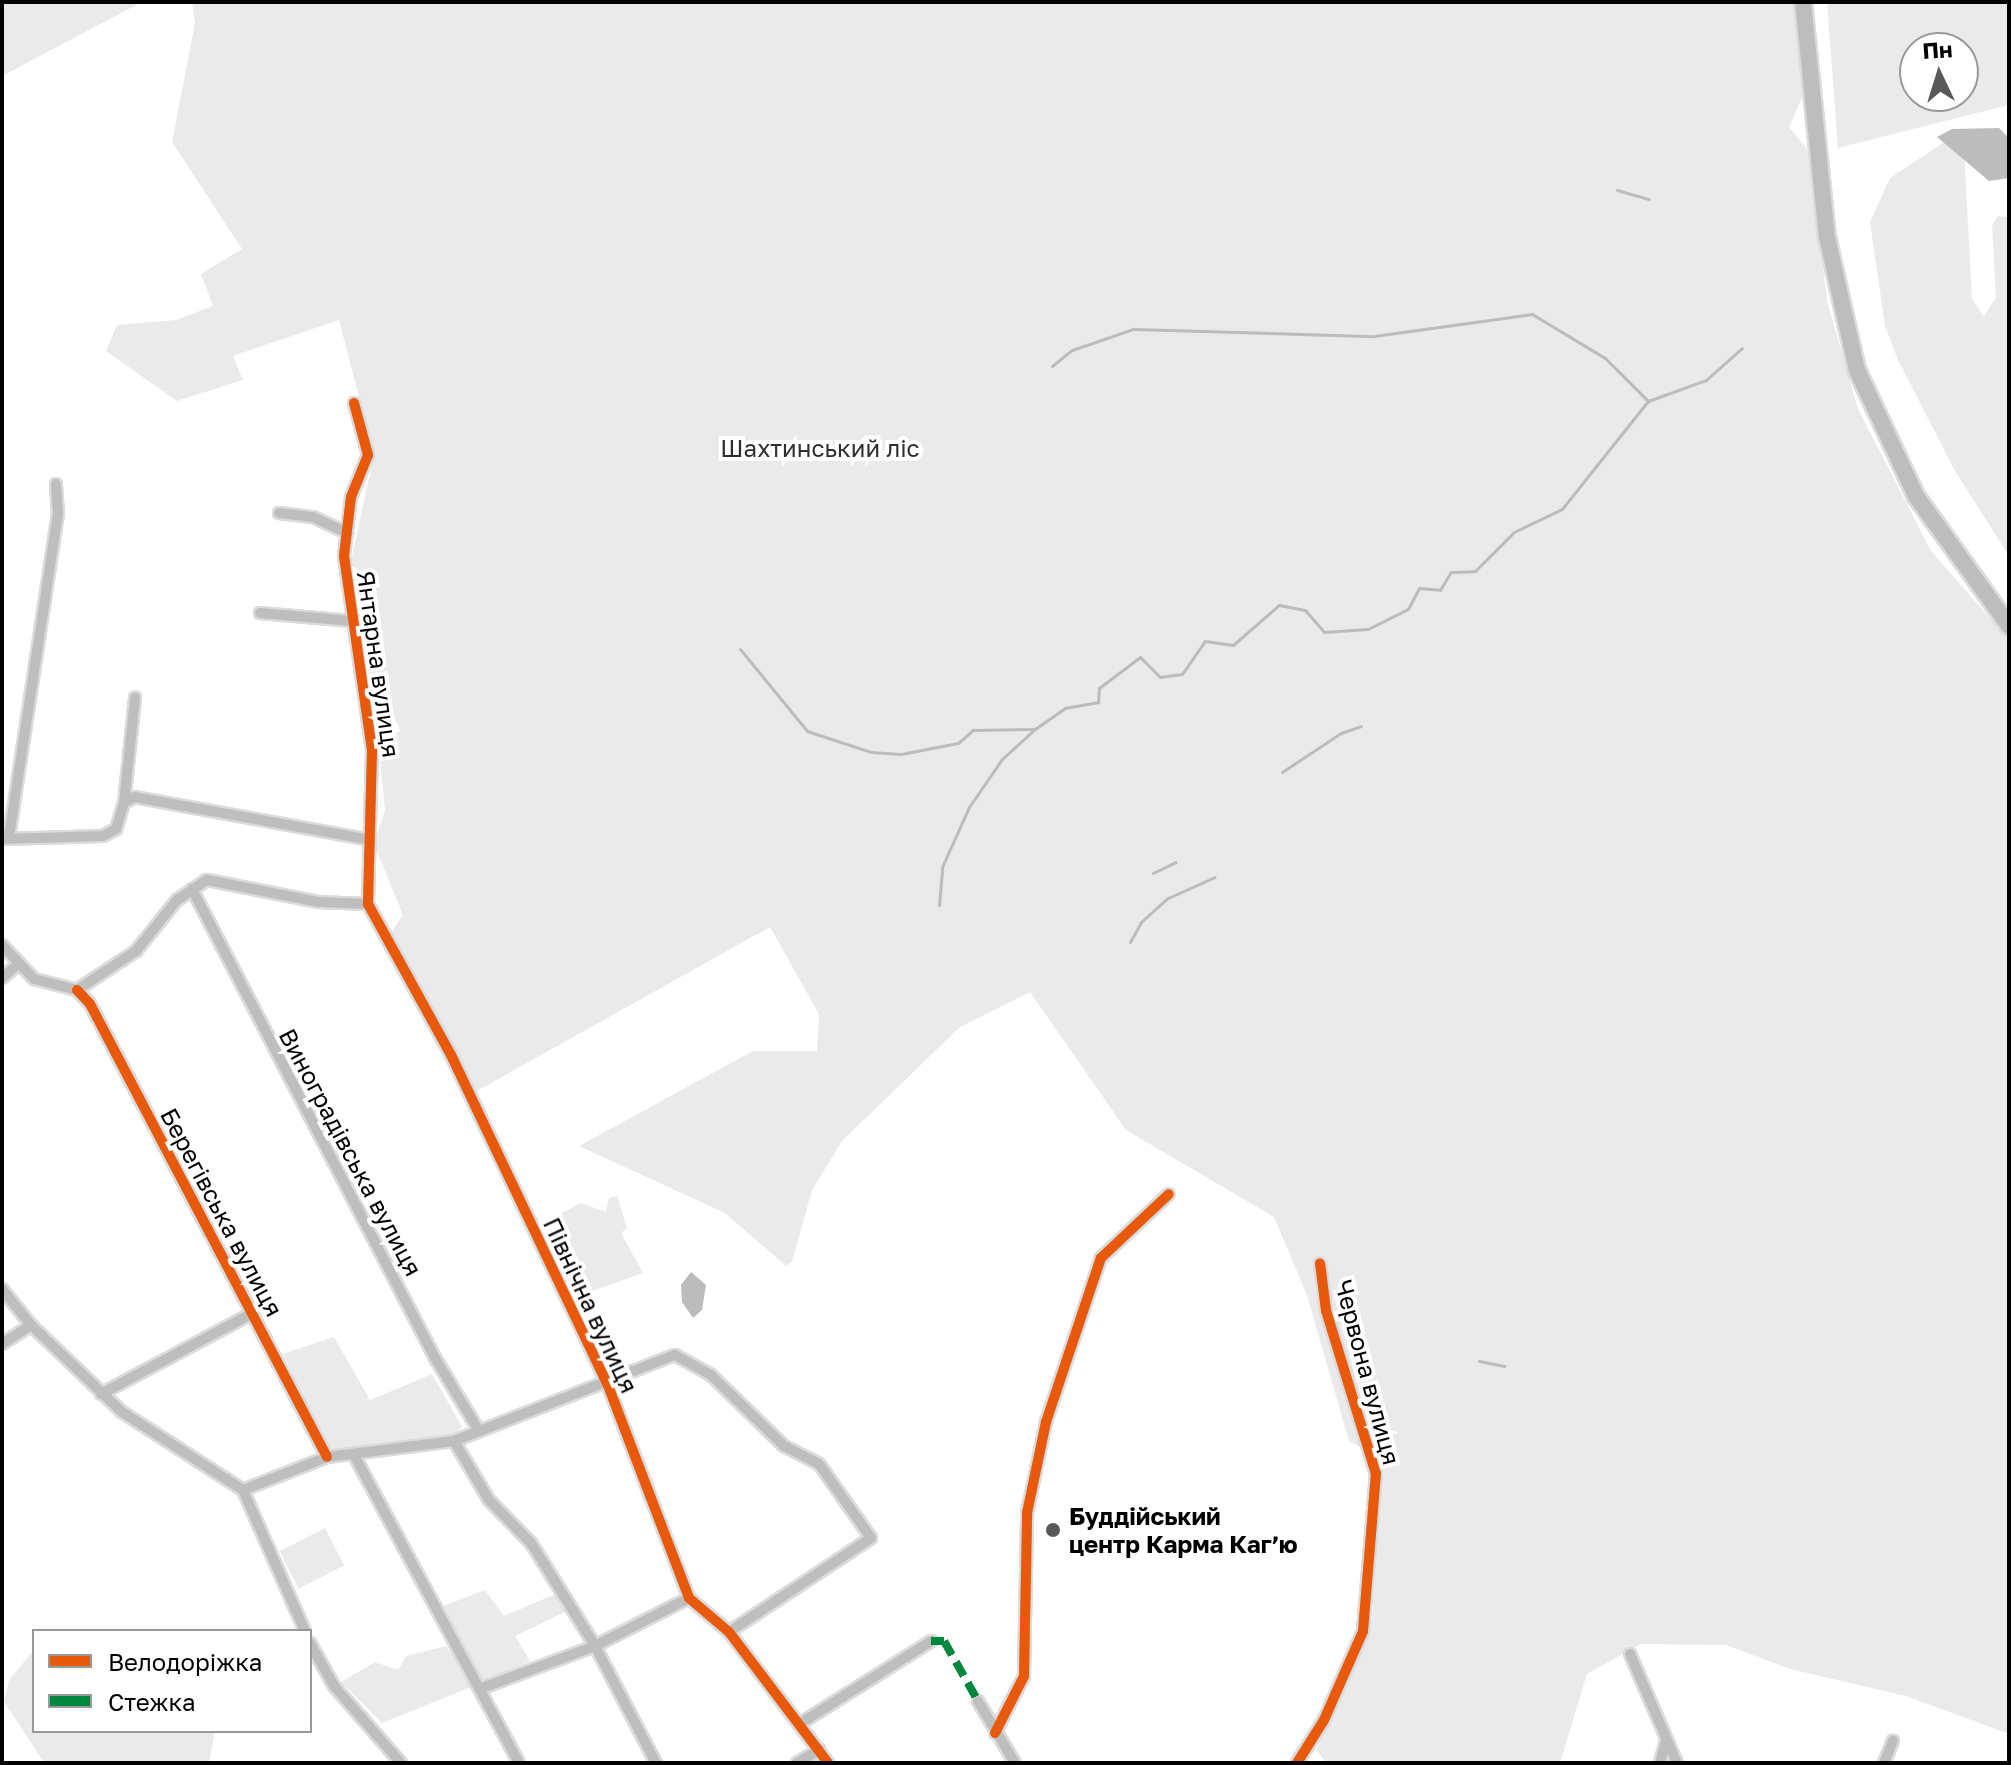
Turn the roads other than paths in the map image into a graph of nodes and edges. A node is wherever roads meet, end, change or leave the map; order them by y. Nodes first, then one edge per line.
1 (1803, 2) edge
2 (354, 403) dead end
3 (56, 484) dead end
4 (279, 513) dead end
5 (347, 533) junction
6 (260, 613) dead end
7 (352, 621) junction
8 (2009, 626) edge
9 (135, 698) dead end
10 (124, 803) junction
11 (6, 838) edge
12 (366, 839) junction
13 (192, 889) junction
14 (368, 904) junction
15 (2, 945) edge
16 (18, 964) junction
17 (2, 978) edge
18 (77, 990) junction
19 (1169, 1194) dead end
20 (1320, 1263) dead end
21 (2, 1289) edge
22 (253, 1313) junction
23 (31, 1325) junction
24 (2, 1344) edge
25 (607, 1383) junction
26 (101, 1394) junction
27 (479, 1431) junction
28 (454, 1441) junction
29 (327, 1457) junction
30 (355, 1457) junction
31 (243, 1490) junction
32 (689, 1598) junction
33 (304, 1629) edge
34 (729, 1632) junction
35 (931, 1641) dead end
36 (595, 1646) junction
37 (312, 1647) edge
38 (1630, 1654) dead end
39 (482, 1688) junction
40 (978, 1701) dead end
41 (801, 1723) junction
42 (995, 1733) junction
43 (1666, 1740) junction
44 (1893, 1741) dead end
45 (819, 1750) junction
46 (401, 1763) edge
47 (519, 1763) edge
48 (656, 1763) edge
49 (797, 1763) edge
50 (828, 1763) edge
51 (1015, 1763) edge
52 (1297, 1763) edge
53 (1660, 1763) edge
54 (1677, 1763) edge
55 (1884, 1763) edge

1 - 8 highway
2 - 5 street, Янтарна вулиця
3 - 11 street
4 - 5 street
5 - 7 street, Янтарна вулиця
6 - 7 street
7 - 12 street, Янтарна вулиця
9 - 10 street
10 - 11 street
10 - 12 street
12 - 14 street, Північна вулиця
13 - 14 street
13 - 18 street
13 - 27 street, Виноградівська вулиця
14 - 25 street, Північна вулиця
15 - 16 street
16 - 17 street
16 - 18 street
18 - 22 street, Берегівська вулиця
19 - 42 street
20 - 52 street, Червона вулиця
21 - 23 street
22 - 26 street
22 - 29 street, Берегівська вулиця
23 - 24 street
23 - 26 street
25 - 27 street
25 - 32 street, Північна вулиця
25 - 34 street
26 - 31 street
27 - 28 street
28 - 30 street
28 - 36 street
29 - 30 street
29 - 31 street
30 - 39 street
31 - 33 street
32 - 34 street, Північна вулиця
32 - 36 street
34 - 41 street, Північна вулиця
35 - 41 street
36 - 39 street
36 - 48 street
37 - 46 street
38 - 43 street
39 - 47 street
40 - 42 street
41 - 45 street, Північна вулиця
42 - 51 street
43 - 53 street
43 - 54 street
44 - 55 street
45 - 49 street
45 - 50 street, Північна вулиця

